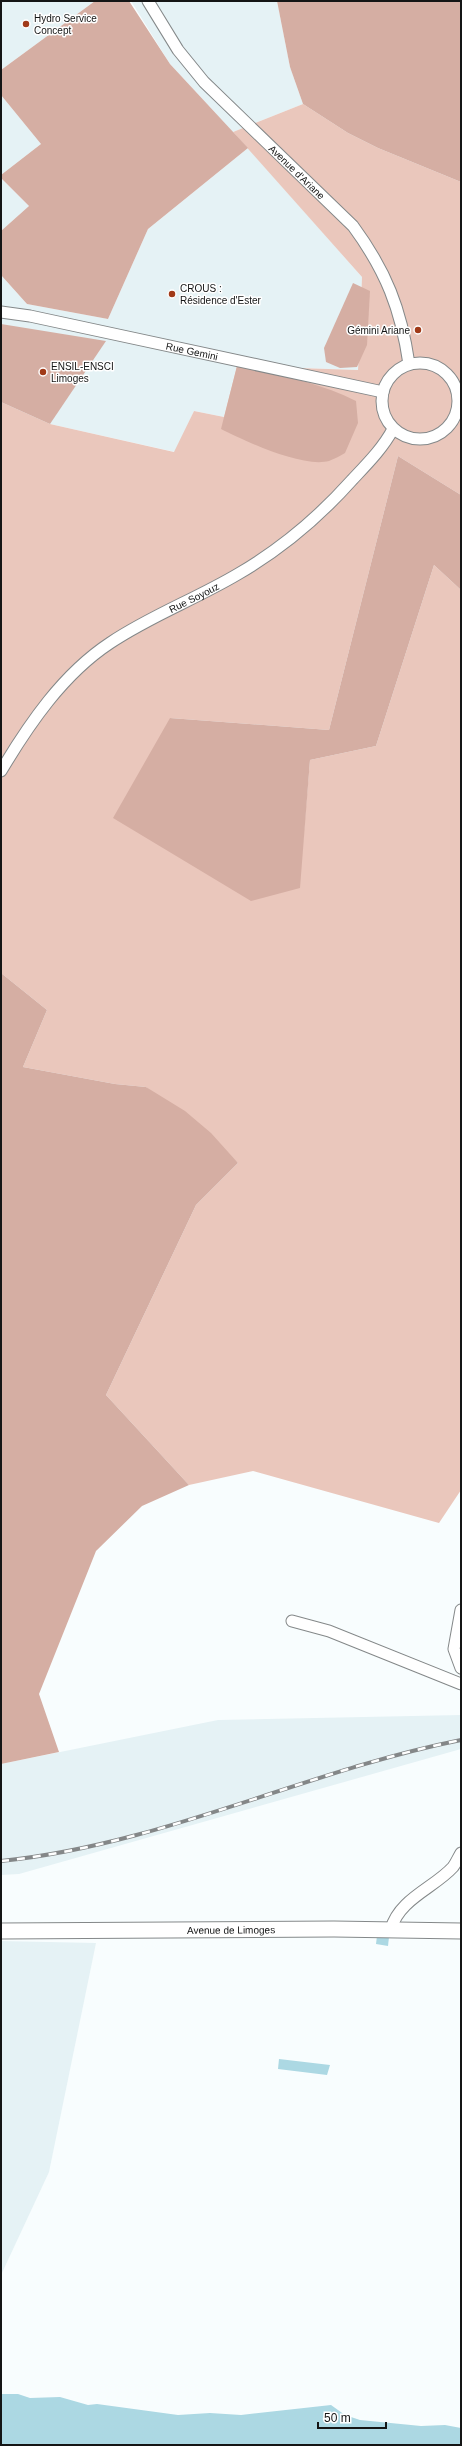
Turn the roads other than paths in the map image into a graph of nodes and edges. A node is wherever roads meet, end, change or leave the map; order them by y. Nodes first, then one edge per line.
1 (148, 1) edge
2 (1, 312) edge
3 (409, 364) junction
4 (383, 392) junction
5 (459, 410) edge
6 (394, 428) junction
7 (1, 771) edge
8 (461, 1610) edge
9 (292, 1621) dead end
10 (461, 1668) edge
11 (461, 1684) edge
12 (461, 1854) edge
13 (391, 1929) junction
14 (461, 1930) edge
15 (1, 1931) edge

1 - 3 street, Avenue d'Ariane
2 - 4 street, Rue Gemini
3 - 4 street
3 - 5 street
4 - 6 street
5 - 6 street
6 - 7 street, Rue Soyouz
8 - 10 street
9 - 11 street
12 - 13 street
13 - 14 main road, Avenue de Limoges
13 - 15 main road, Avenue de Limoges

